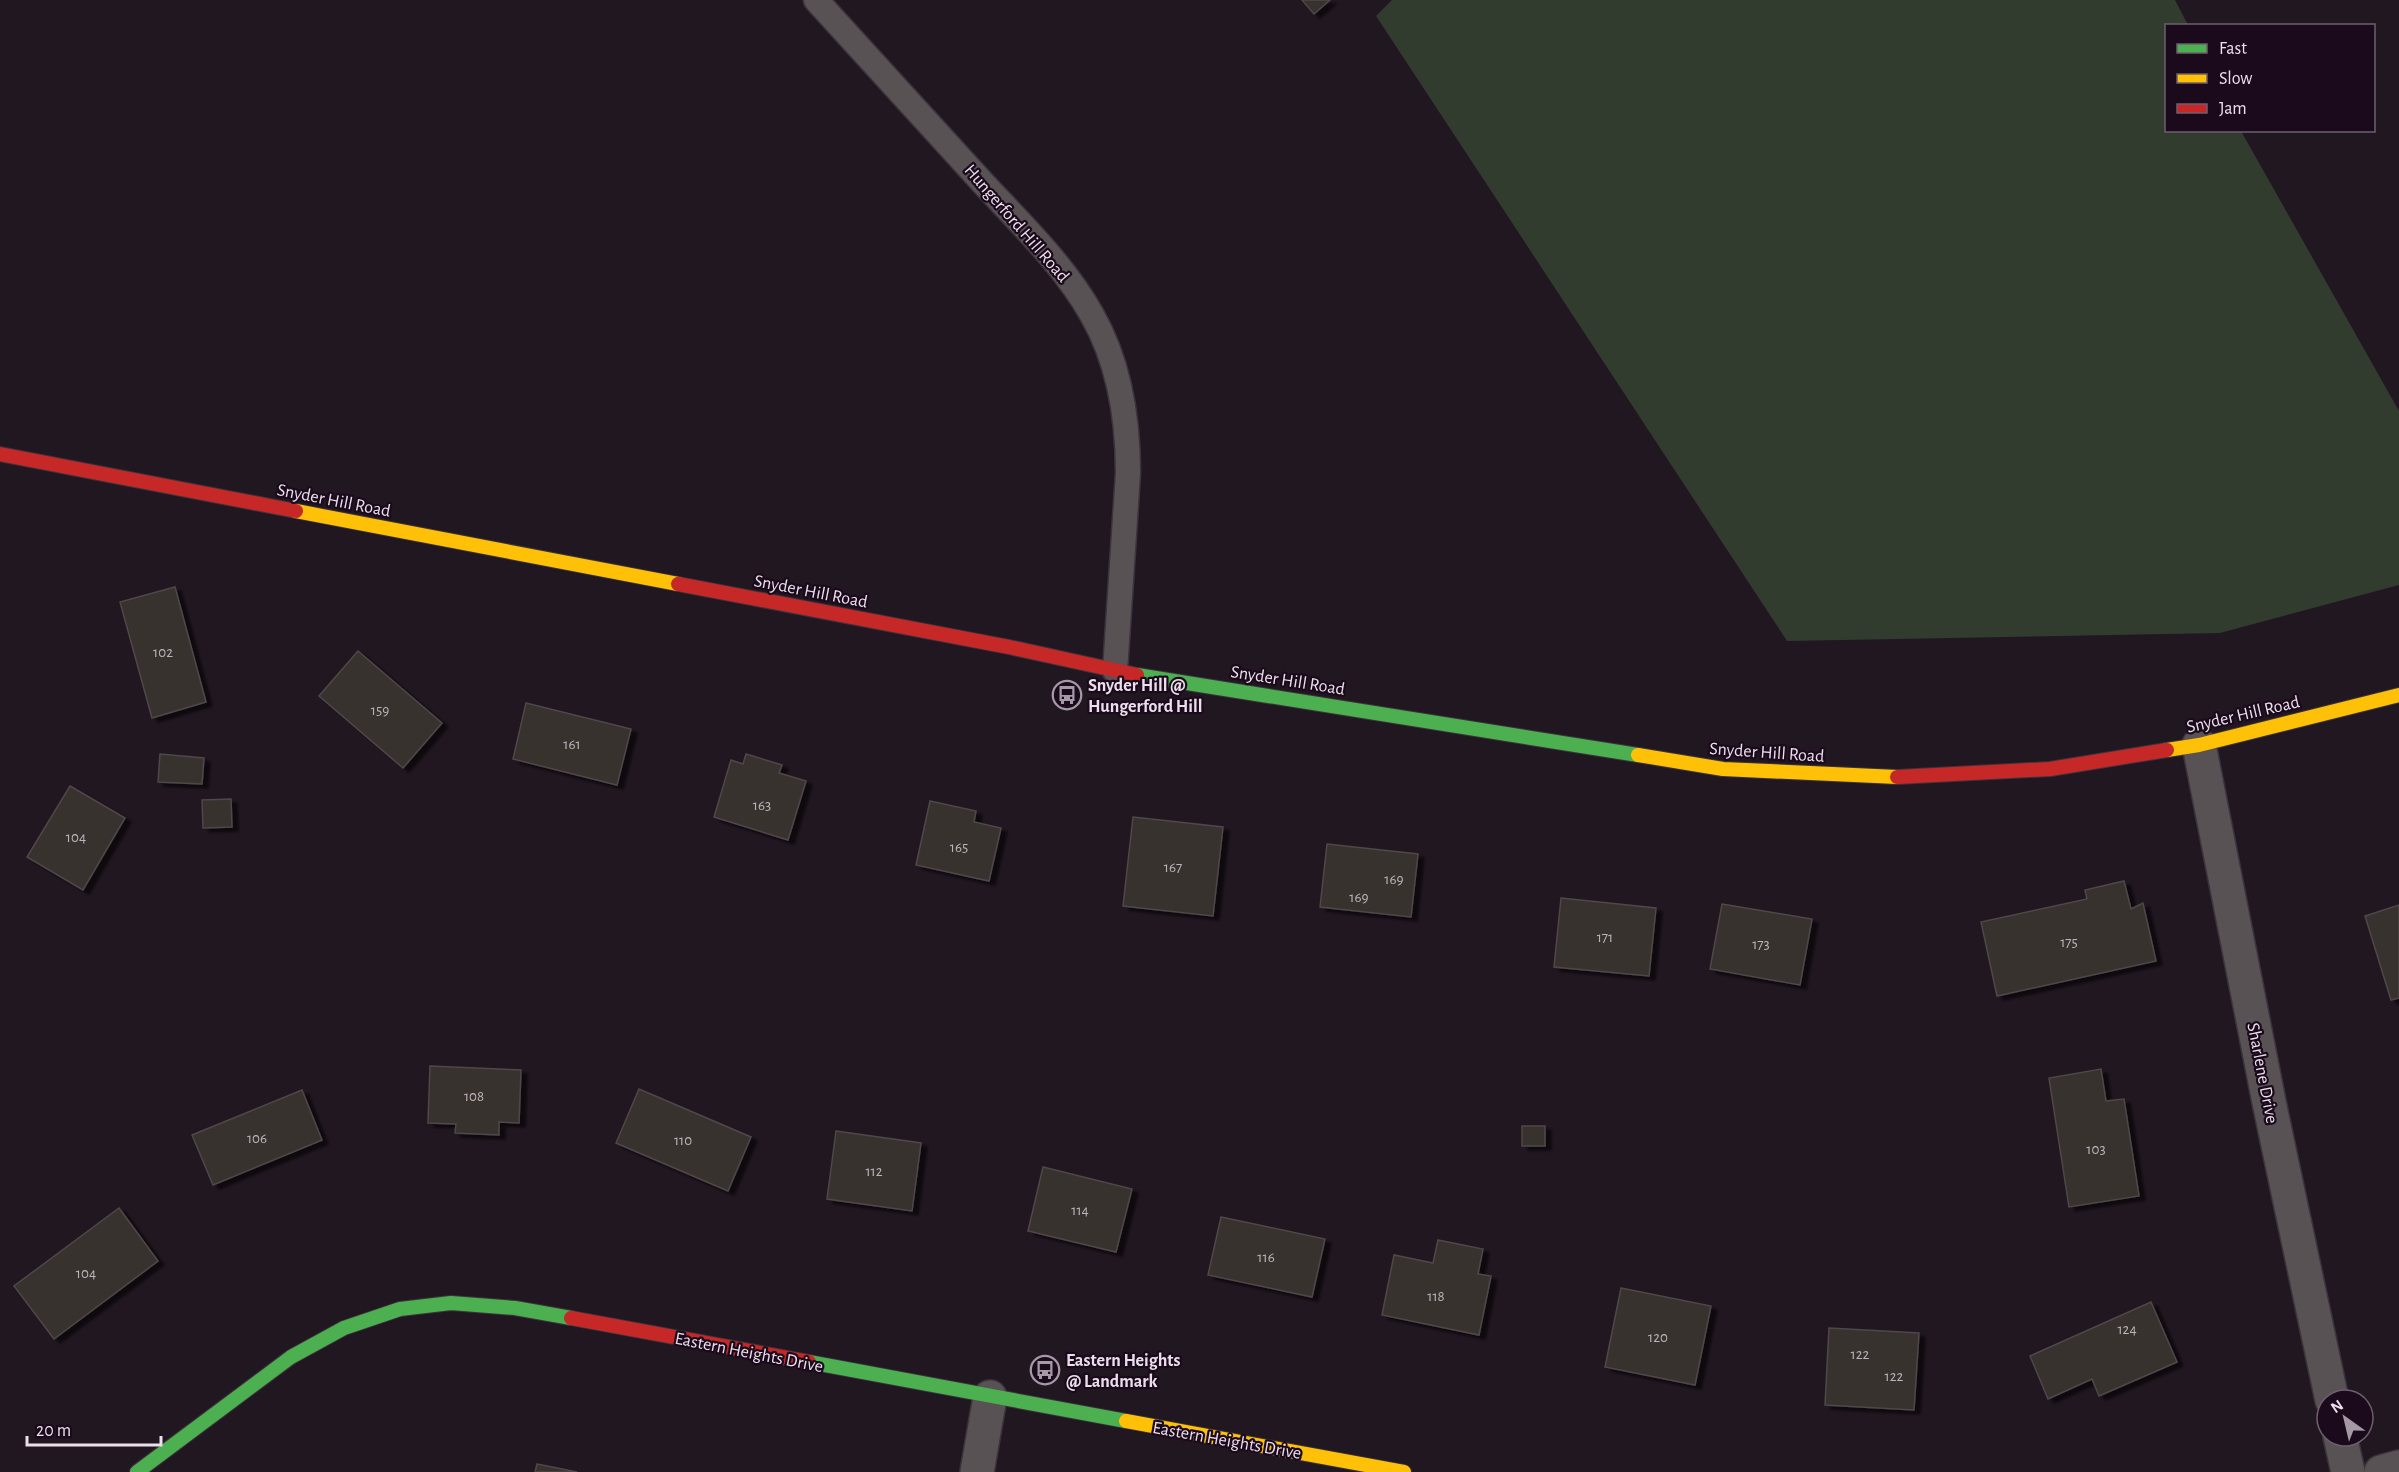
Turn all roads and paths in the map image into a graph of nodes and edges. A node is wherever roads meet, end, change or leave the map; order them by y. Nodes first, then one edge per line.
1 (816, 0) edge
2 (0, 454) edge
3 (1115, 671) junction
4 (2399, 695) edge
5 (2199, 745) junction
6 (2329, 1388) edge
7 (990, 1397) junction
8 (2343, 1448) edge
9 (2399, 1467) edge
10 (137, 1472) edge
11 (977, 1472) edge
12 (1404, 1472) edge
13 (2348, 1472) edge
14 (2381, 1472) edge

1 - 3 lane, Hungerford Hill Road
2 - 3 street, Snyder Hill Road
3 - 5 street, Snyder Hill Road
4 - 5 street, Snyder Hill Road
5 - 6 street, Sharlene Drive
7 - 10 street, Eastern Heights Drive
7 - 11 street
7 - 12 street, Eastern Heights Drive
8 - 13 street
9 - 14 street

